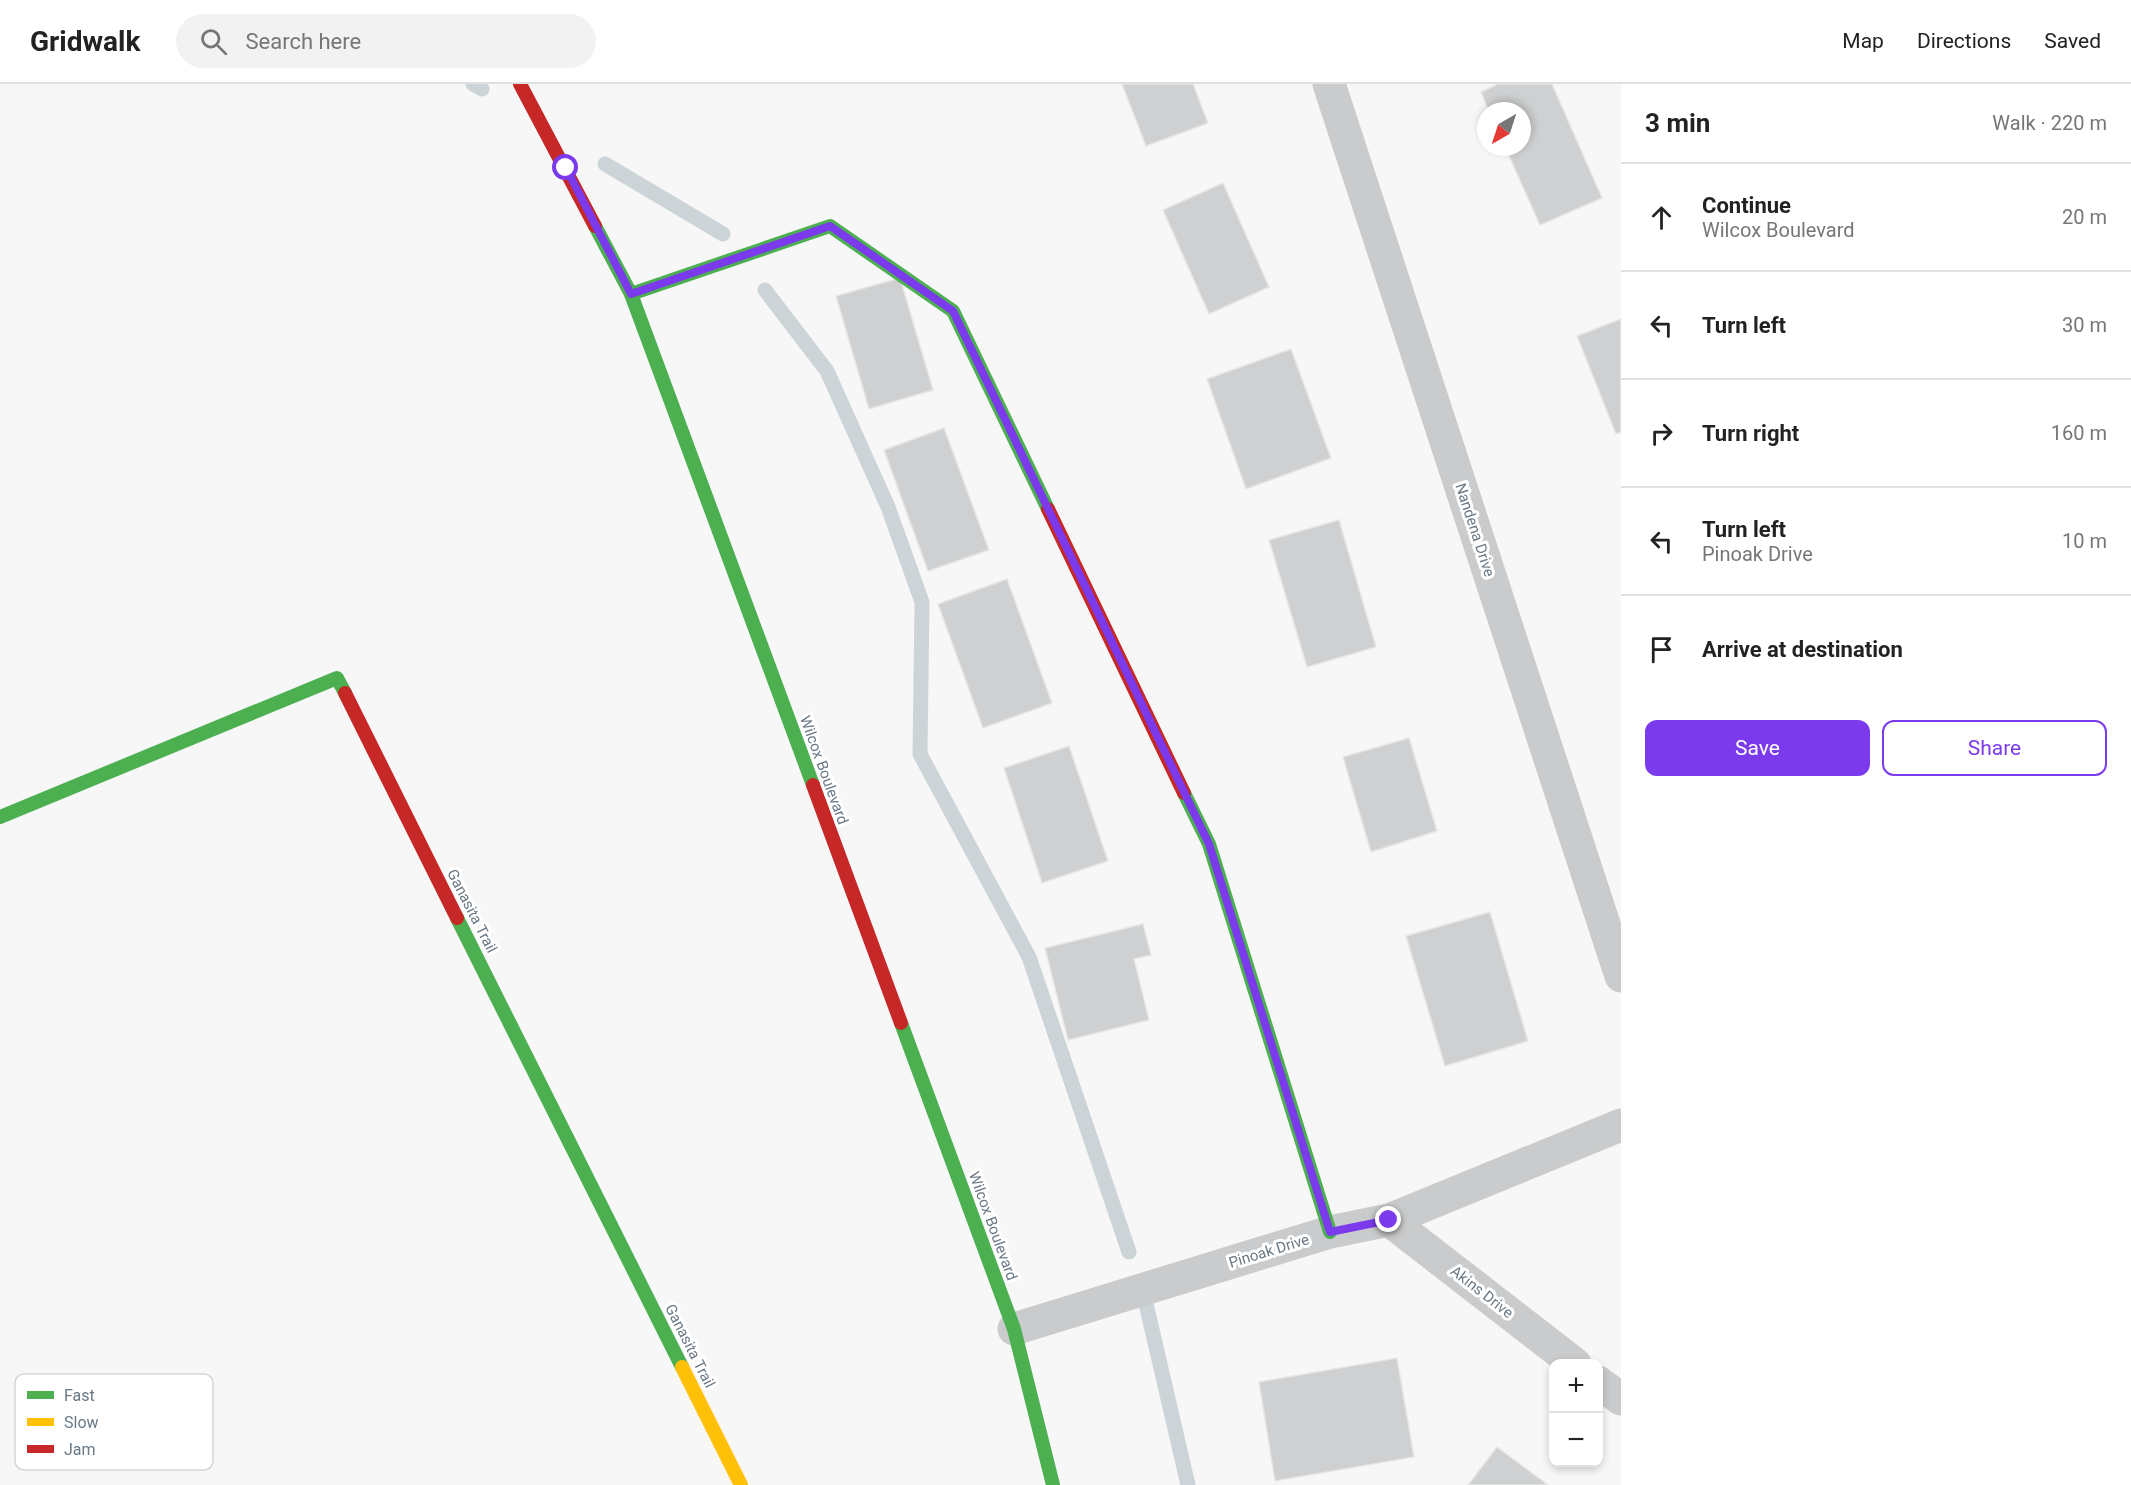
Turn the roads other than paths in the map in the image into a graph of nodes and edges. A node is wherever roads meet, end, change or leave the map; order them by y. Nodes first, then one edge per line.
1 (520, 84) edge
2 (1329, 84) edge
3 (631, 294) junction
4 (0, 817) edge
5 (1621, 976) edge
6 (1621, 1125) edge
7 (1389, 1220) junction
8 (1330, 1232) junction
9 (1014, 1329) junction
10 (1569, 1359) edge
11 (1603, 1385) edge
12 (1621, 1399) edge
13 (741, 1485) edge
14 (1053, 1485) edge

1 - 3 street, Wilcox Boulevard
2 - 5 street, Nandena Drive
3 - 8 street
3 - 9 street, Wilcox Boulevard
4 - 13 street, Ganasita Trail
6 - 7 street, Pinoak Drive
7 - 8 street, Pinoak Drive
7 - 10 street, Akins Drive
8 - 9 street, Pinoak Drive
9 - 14 street, Wilcox Boulevard
11 - 12 street

